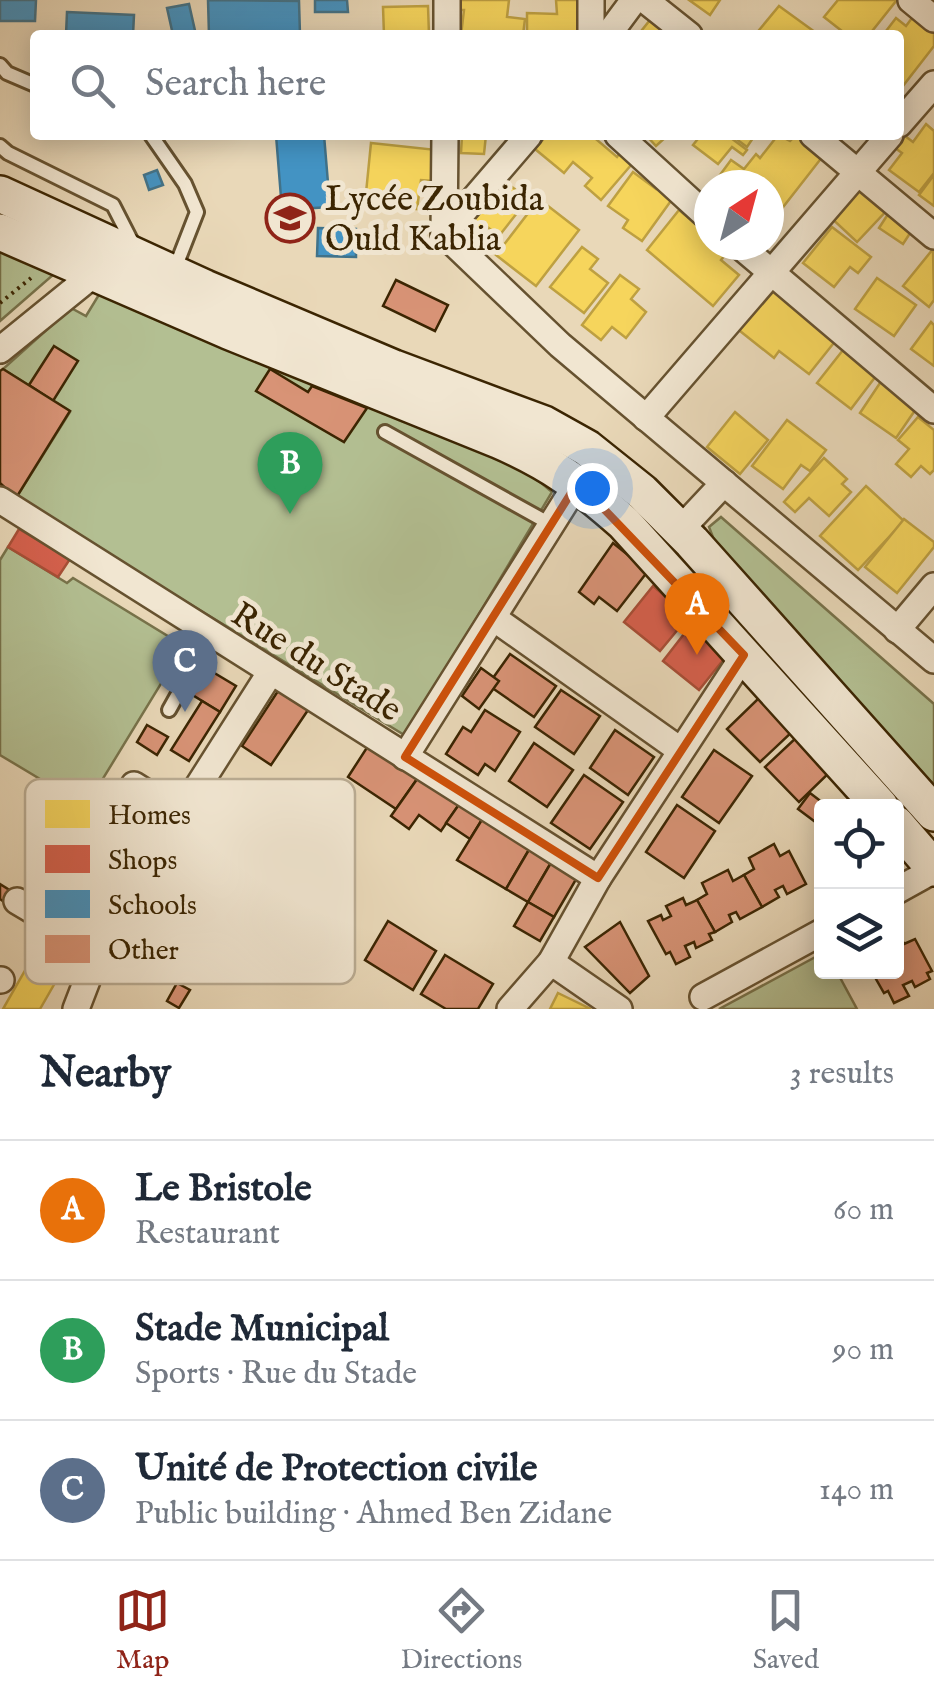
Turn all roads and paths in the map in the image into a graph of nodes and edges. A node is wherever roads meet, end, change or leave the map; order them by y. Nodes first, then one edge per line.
1 (447, 0) edge
2 (590, 0) edge
3 (634, 0) edge
4 (645, 0) edge
5 (911, 0) edge
6 (934, 19) edge
7 (446, 30) edge
8 (591, 30) edge
9 (612, 30) edge
10 (682, 30) edge
11 (0, 65) edge
12 (30, 83) edge
13 (933, 86) edge
14 (904, 118) edge
15 (154, 140) edge
16 (445, 140) edge
17 (524, 140) edge
18 (623, 140) edge
19 (819, 140) edge
20 (886, 140) edge
21 (0, 146) edge
22 (858, 171) junction
23 (0, 194) edge
24 (694, 204) edge
25 (0, 232) edge
26 (444, 234) junction
27 (934, 236) edge
28 (141, 258) junction
29 (755, 260) edge
30 (41, 270) dead end
31 (94, 273) junction
32 (173, 273) junction
33 (770, 274) junction
34 (0, 303) edge
35 (0, 350) edge
36 (934, 410) edge
37 (646, 418) junction
38 (384, 432) dead end
39 (578, 482) junction
40 (724, 483) junction
41 (0, 500) edge
42 (552, 525) junction
43 (680, 530) junction
44 (934, 586) edge
45 (495, 618) junction
46 (898, 630) junction
47 (211, 635) junction
48 (744, 655) junction
49 (934, 660) edge
50 (270, 673) junction
51 (169, 710) dead end
52 (680, 750) junction
53 (406, 758) junction
54 (202, 779) edge
55 (874, 799) edge
56 (934, 813) edge
57 (904, 833) edge
58 (934, 869) edge
59 (598, 878) junction
60 (899, 889) edge
61 (17, 901) dead end
62 (25, 906) edge
63 (814, 936) edge
64 (551, 962) junction
65 (85, 984) edge
66 (703, 997) dead end
67 (76, 1009) edge
68 (510, 1009) edge
69 (620, 1009) edge

1 - 7 street
2 - 8 street
3 - 9 street
4 - 10 street
5 - 6 street
11 - 12 lane
13 - 14 street
15 - 32 lane
16 - 26 street
17 - 26 street
18 - 24 street
19 - 22 street
20 - 22 street
21 - 28 lane
22 - 27 street
22 - 33 street
23 - 28 main road
25 - 31 main road
26 - 37 street
28 - 32 main road
29 - 33 street
30 - 34 path
31 - 35 street
31 - 39 main road
32 - 43 main road
33 - 36 street
33 - 37 street
37 - 40 street
38 - 42 lane
39 - 42 street
39 - 48 main road
40 - 43 street
40 - 46 street
41 - 47 street, Rue du Stade
42 - 45 street
43 - 56 main road
44 - 46 street
45 - 52 street
45 - 53 street
46 - 49 street
47 - 50 street, Rue du Stade
47 - 51 lane
48 - 52 street
48 - 55 main road
50 - 53 street, Rue du Stade
50 - 54 street
52 - 59 street
53 - 59 street, Rue du Stade
57 - 58 main road
58 - 60 street
59 - 64 street
61 - 62 street
63 - 66 street
64 - 68 street
64 - 69 street
65 - 67 street

